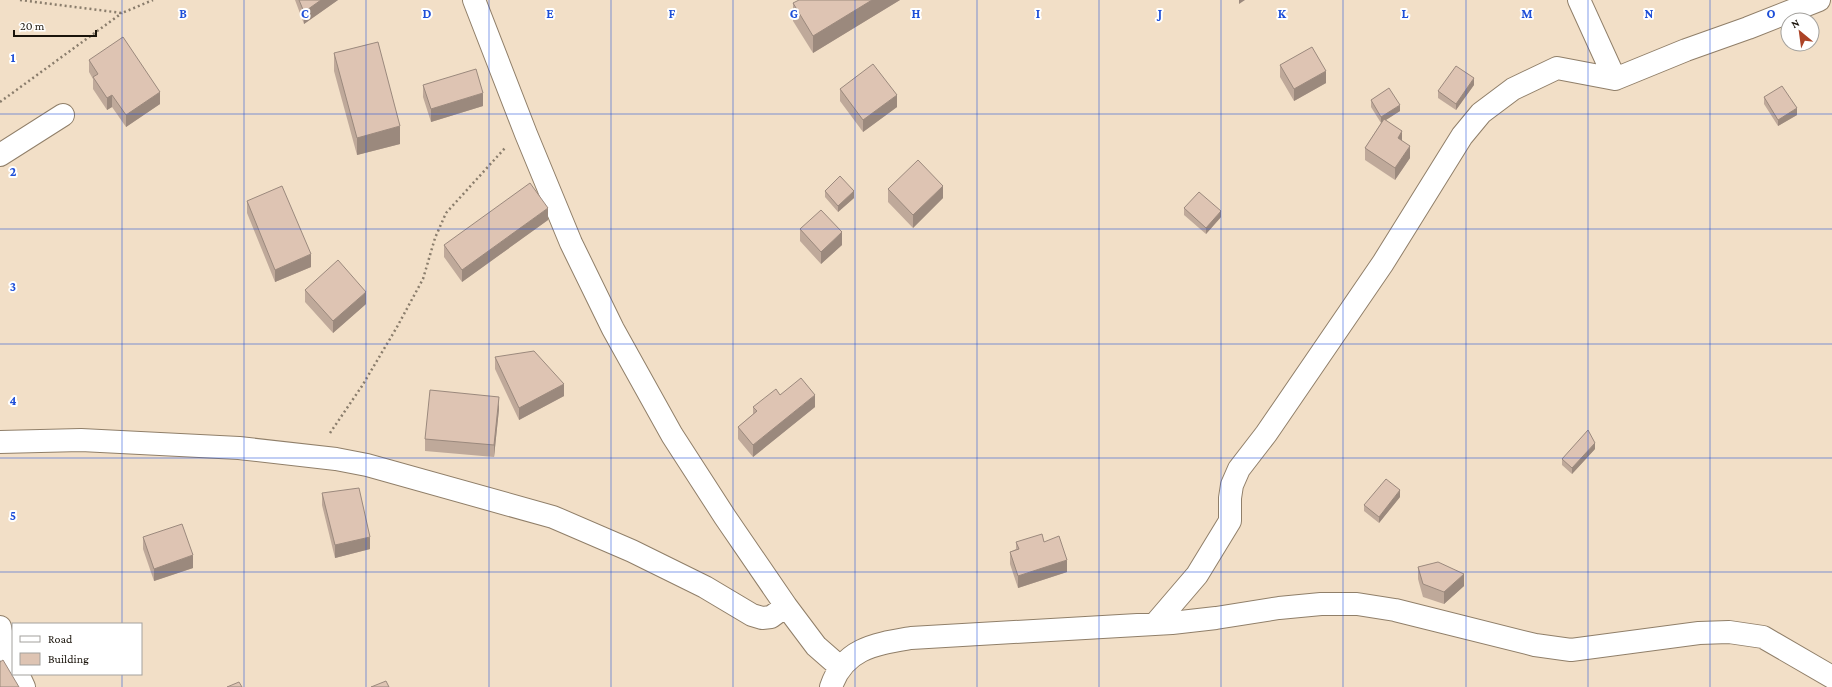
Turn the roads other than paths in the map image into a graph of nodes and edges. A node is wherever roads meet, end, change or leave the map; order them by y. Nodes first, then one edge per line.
1 (474, 0) edge
2 (1579, 0) edge
3 (1819, 0) edge
4 (1615, 79) junction
5 (63, 115) dead end
6 (0, 155) edge
7 (0, 442) edge
8 (786, 606) junction
9 (1155, 624) junction
10 (0, 627) edge
11 (12, 660) edge
12 (840, 667) junction
13 (18, 675) edge
14 (1832, 677) edge
15 (24, 687) edge
16 (831, 687) edge

1 - 8 street
2 - 4 street
3 - 4 street
4 - 9 street
5 - 6 street
7 - 8 street
8 - 12 street
9 - 12 street
9 - 14 street
10 - 11 street
12 - 16 street
13 - 15 street

